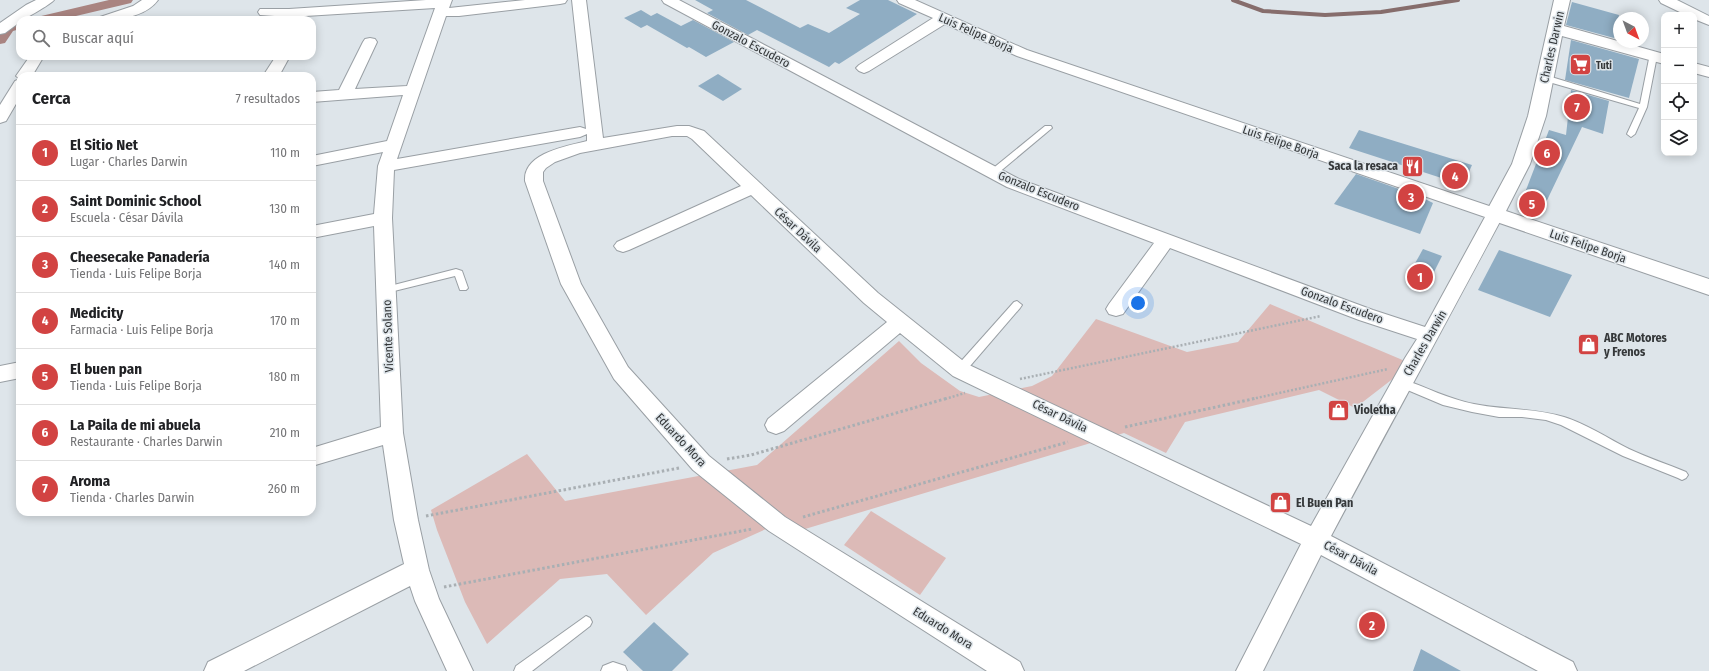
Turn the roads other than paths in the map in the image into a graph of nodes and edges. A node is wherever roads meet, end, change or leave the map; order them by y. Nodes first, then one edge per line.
1 (47, 0) edge
2 (151, 0) edge
3 (560, 0) edge
4 (579, 0) edge
5 (669, 0) edge
6 (904, 0) edge
7 (1562, 0) edge
8 (1666, 0) edge
9 (1697, 0) edge
10 (443, 5) edge
11 (1680, 7) junction
12 (266, 12) dead end
13 (938, 15) junction
14 (19, 16) edge
15 (117, 16) edge
16 (16, 18) edge
17 (1709, 21) edge
18 (1556, 29) junction
19 (0, 30) edge
20 (370, 42) dead end
21 (1659, 58) edge
22 (34, 60) edge
23 (281, 60) edge
24 (860, 65) dead end
25 (1697, 69) edge
26 (27, 72) edge
27 (273, 72) edge
28 (1709, 72) edge
29 (1545, 78) junction
30 (413, 90) junction
31 (16, 91) edge
32 (345, 94) junction
33 (316, 97) edge
34 (1643, 107) junction
35 (0, 118) edge
36 (1048, 128) dead end
37 (1631, 134) dead end
38 (588, 138) junction
39 (393, 145) junction
40 (316, 160) edge
41 (386, 166) junction
42 (994, 172) junction
43 (753, 187) junction
44 (1495, 214) junction
45 (383, 218) junction
46 (316, 231) edge
47 (1166, 240) junction
48 (623, 246) dead end
49 (1709, 287) edge
50 (463, 288) dead end
51 (386, 290) junction
52 (1017, 305) dead end
53 (1116, 309) dead end
54 (900, 322) junction
55 (1430, 336) junction
56 (960, 370) junction
57 (16, 371) edge
58 (0, 374) edge
59 (1402, 383) junction
60 (776, 424) dead end
61 (392, 433) junction
62 (316, 456) edge
63 (1682, 475) dead end
64 (1316, 540) junction
65 (421, 581) junction
66 (586, 622) dead end
67 (217, 671) edge
68 (460, 671) edge
69 (520, 671) edge
70 (608, 671) edge
71 (620, 671) edge
72 (1011, 671) edge
73 (1249, 671) edge
74 (1564, 671) edge

1 - 14 street
2 - 15 street
3 - 10 street
4 - 38 street
5 - 42 street, Gonzalo Escudero
6 - 13 street, Luis Felipe Borja
7 - 18 street, Charles Darwin
8 - 11 street
9 - 11 street
10 - 12 street
10 - 30 street, Vicente Solano
11 - 17 street
13 - 24 street
13 - 44 street, Luis Felipe Borja
16 - 19 street
18 - 21 street
18 - 29 street, Charles Darwin
20 - 32 street
21 - 34 lane
22 - 26 street
23 - 27 street
25 - 28 street
29 - 34 lane
29 - 44 street, Charles Darwin
30 - 32 street
30 - 39 street, Vicente Solano
31 - 35 street
32 - 33 street
34 - 37 lane
36 - 42 lane
38 - 41 street
38 - 43 street, César Dávila
38 - 72 street, Eduardo Mora
39 - 40 street
39 - 41 street, Vicente Solano
41 - 45 street, Vicente Solano
42 - 47 street, Gonzalo Escudero
43 - 48 street
43 - 54 street, César Dávila
44 - 49 street, Luis Felipe Borja
44 - 55 street, Charles Darwin
45 - 46 street
45 - 51 street, Vicente Solano
47 - 53 street
47 - 55 street, Gonzalo Escudero
50 - 51 lane
51 - 61 street, Vicente Solano
52 - 56 lane
54 - 56 street, César Dávila
54 - 60 street
55 - 59 street, Charles Darwin
56 - 64 street, César Dávila
57 - 58 street
59 - 63 lane
59 - 64 street, Charles Darwin
61 - 62 street
61 - 65 street, Vicente Solano
64 - 73 street, Charles Darwin
64 - 74 street, César Dávila
65 - 67 street
65 - 68 street, Vicente Solano
66 - 69 lane
70 - 71 lane

